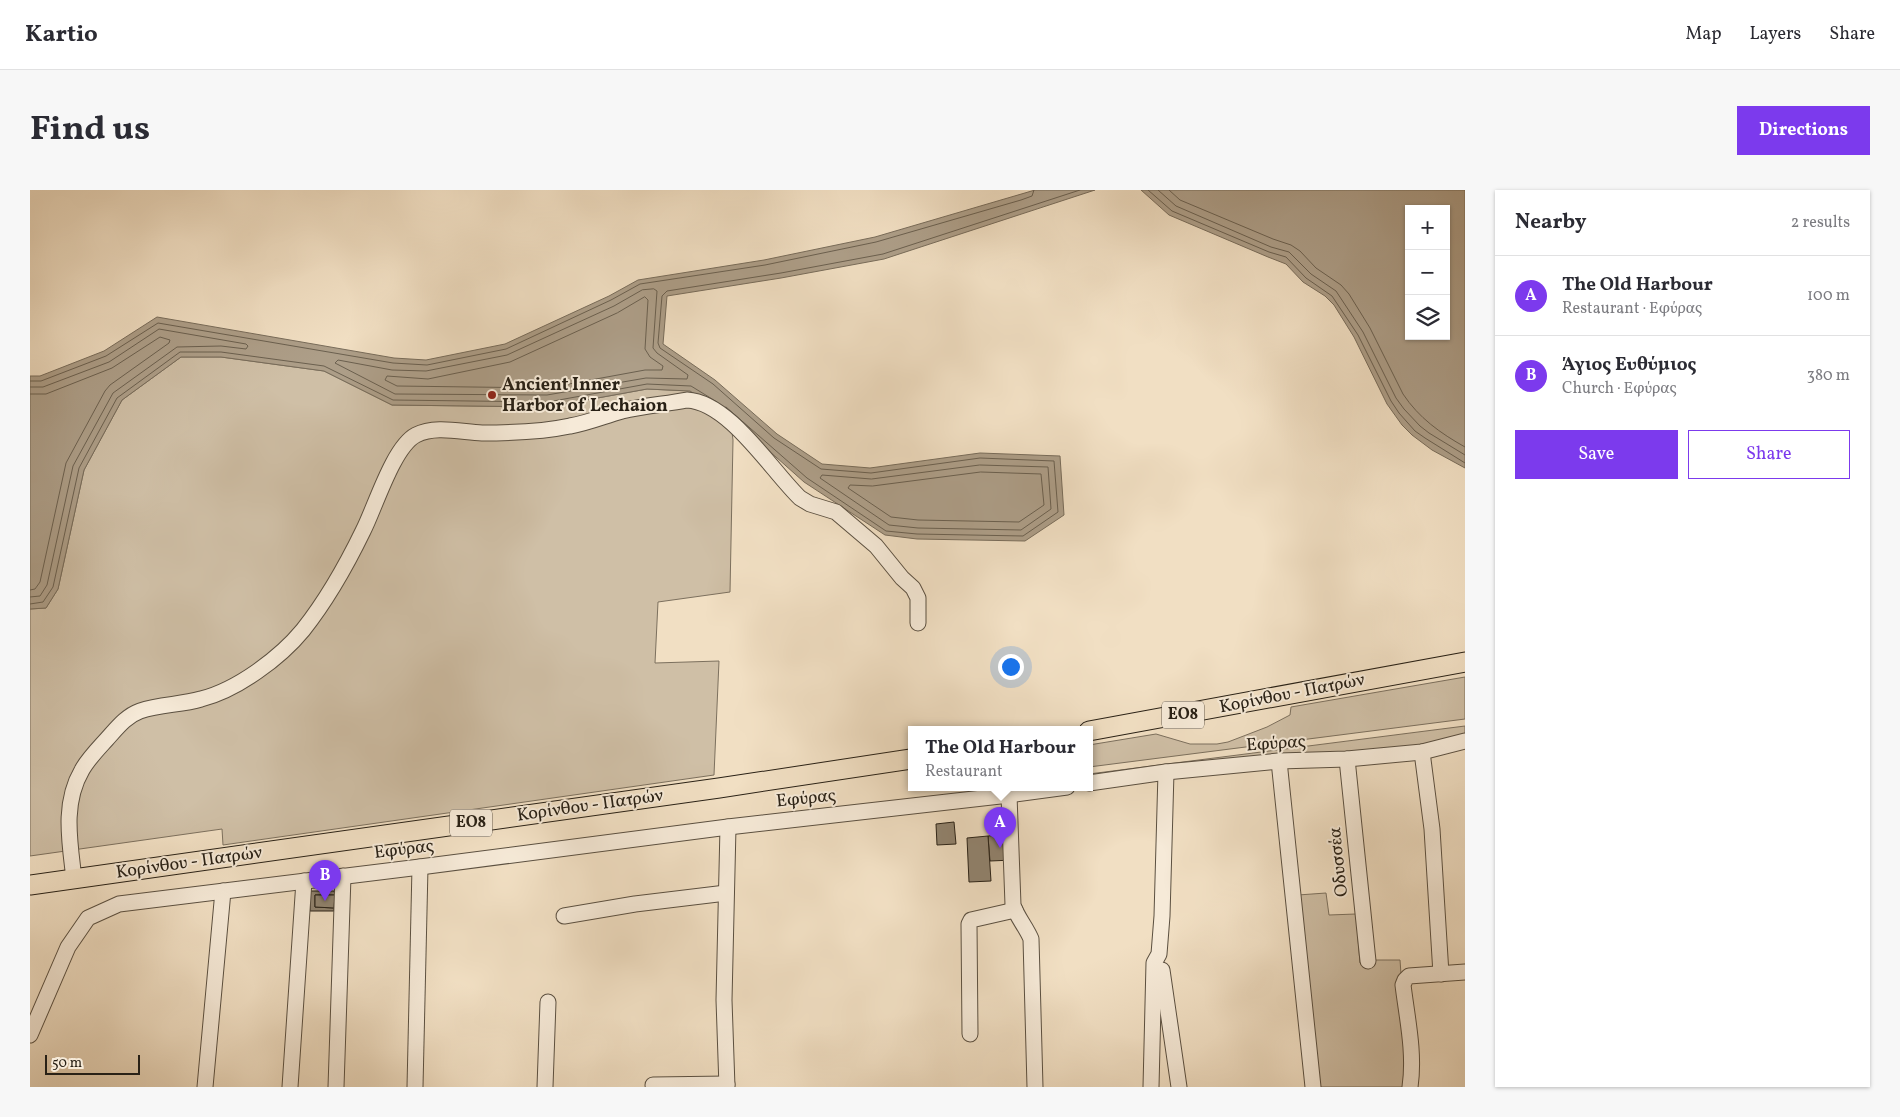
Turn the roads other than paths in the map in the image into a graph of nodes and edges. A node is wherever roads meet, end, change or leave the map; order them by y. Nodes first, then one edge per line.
1 (918, 623) dead end
2 (1465, 662) edge
3 (1093, 730) edge
4 (1465, 741) edge
5 (1422, 752) junction
6 (908, 759) edge
7 (1347, 759) junction
8 (1279, 761) junction
9 (1166, 772) junction
10 (1093, 783) edge
11 (1012, 792) edge
12 (728, 827) junction
13 (420, 867) junction
14 (343, 876) junction
15 (74, 879) junction
16 (304, 881) junction
17 (30, 885) edge
18 (223, 891) junction
19 (726, 893) junction
20 (1015, 910) junction
21 (564, 916) dead end
22 (1159, 954) junction
23 (1368, 961) dead end
24 (1465, 972) edge
25 (1442, 974) junction
26 (548, 1002) dead end
27 (970, 1034) dead end
28 (30, 1035) edge
29 (653, 1085) dead end
30 (727, 1085) edge
31 (205, 1087) edge
32 (290, 1087) edge
33 (336, 1087) edge
34 (414, 1087) edge
35 (545, 1087) edge
36 (1035, 1087) edge
37 (1151, 1087) edge
38 (1179, 1087) edge
39 (1313, 1087) edge
40 (1410, 1087) edge

1 - 15 street
2 - 3 main road, Κορίνθου - Πατρών / ΕΟ8
4 - 5 street, Εφύρας
5 - 7 street, Εφύρας
5 - 25 street
6 - 15 main road, Κορίνθου - Πατρών / ΕΟ8
7 - 8 street, Εφύρας
7 - 23 street, Οδυσσέα
8 - 9 street, Εφύρας
8 - 39 street
9 - 10 street, Εφύρας
9 - 22 street
11 - 12 street, Εφύρας
11 - 20 street
12 - 13 street, Εφύρας
12 - 19 street
13 - 14 street, Εφύρας
13 - 34 street
14 - 16 street, Εφύρας
14 - 33 street
15 - 17 main road, Κορίνθου - Πατρών / ΕΟ8
16 - 18 street, Εφύρας
16 - 32 street
18 - 28 street, Εφύρας
18 - 31 street
19 - 21 street
19 - 30 street
20 - 27 street
20 - 36 street
22 - 37 street
22 - 38 street
24 - 25 street
25 - 40 street
26 - 35 street
29 - 30 street

